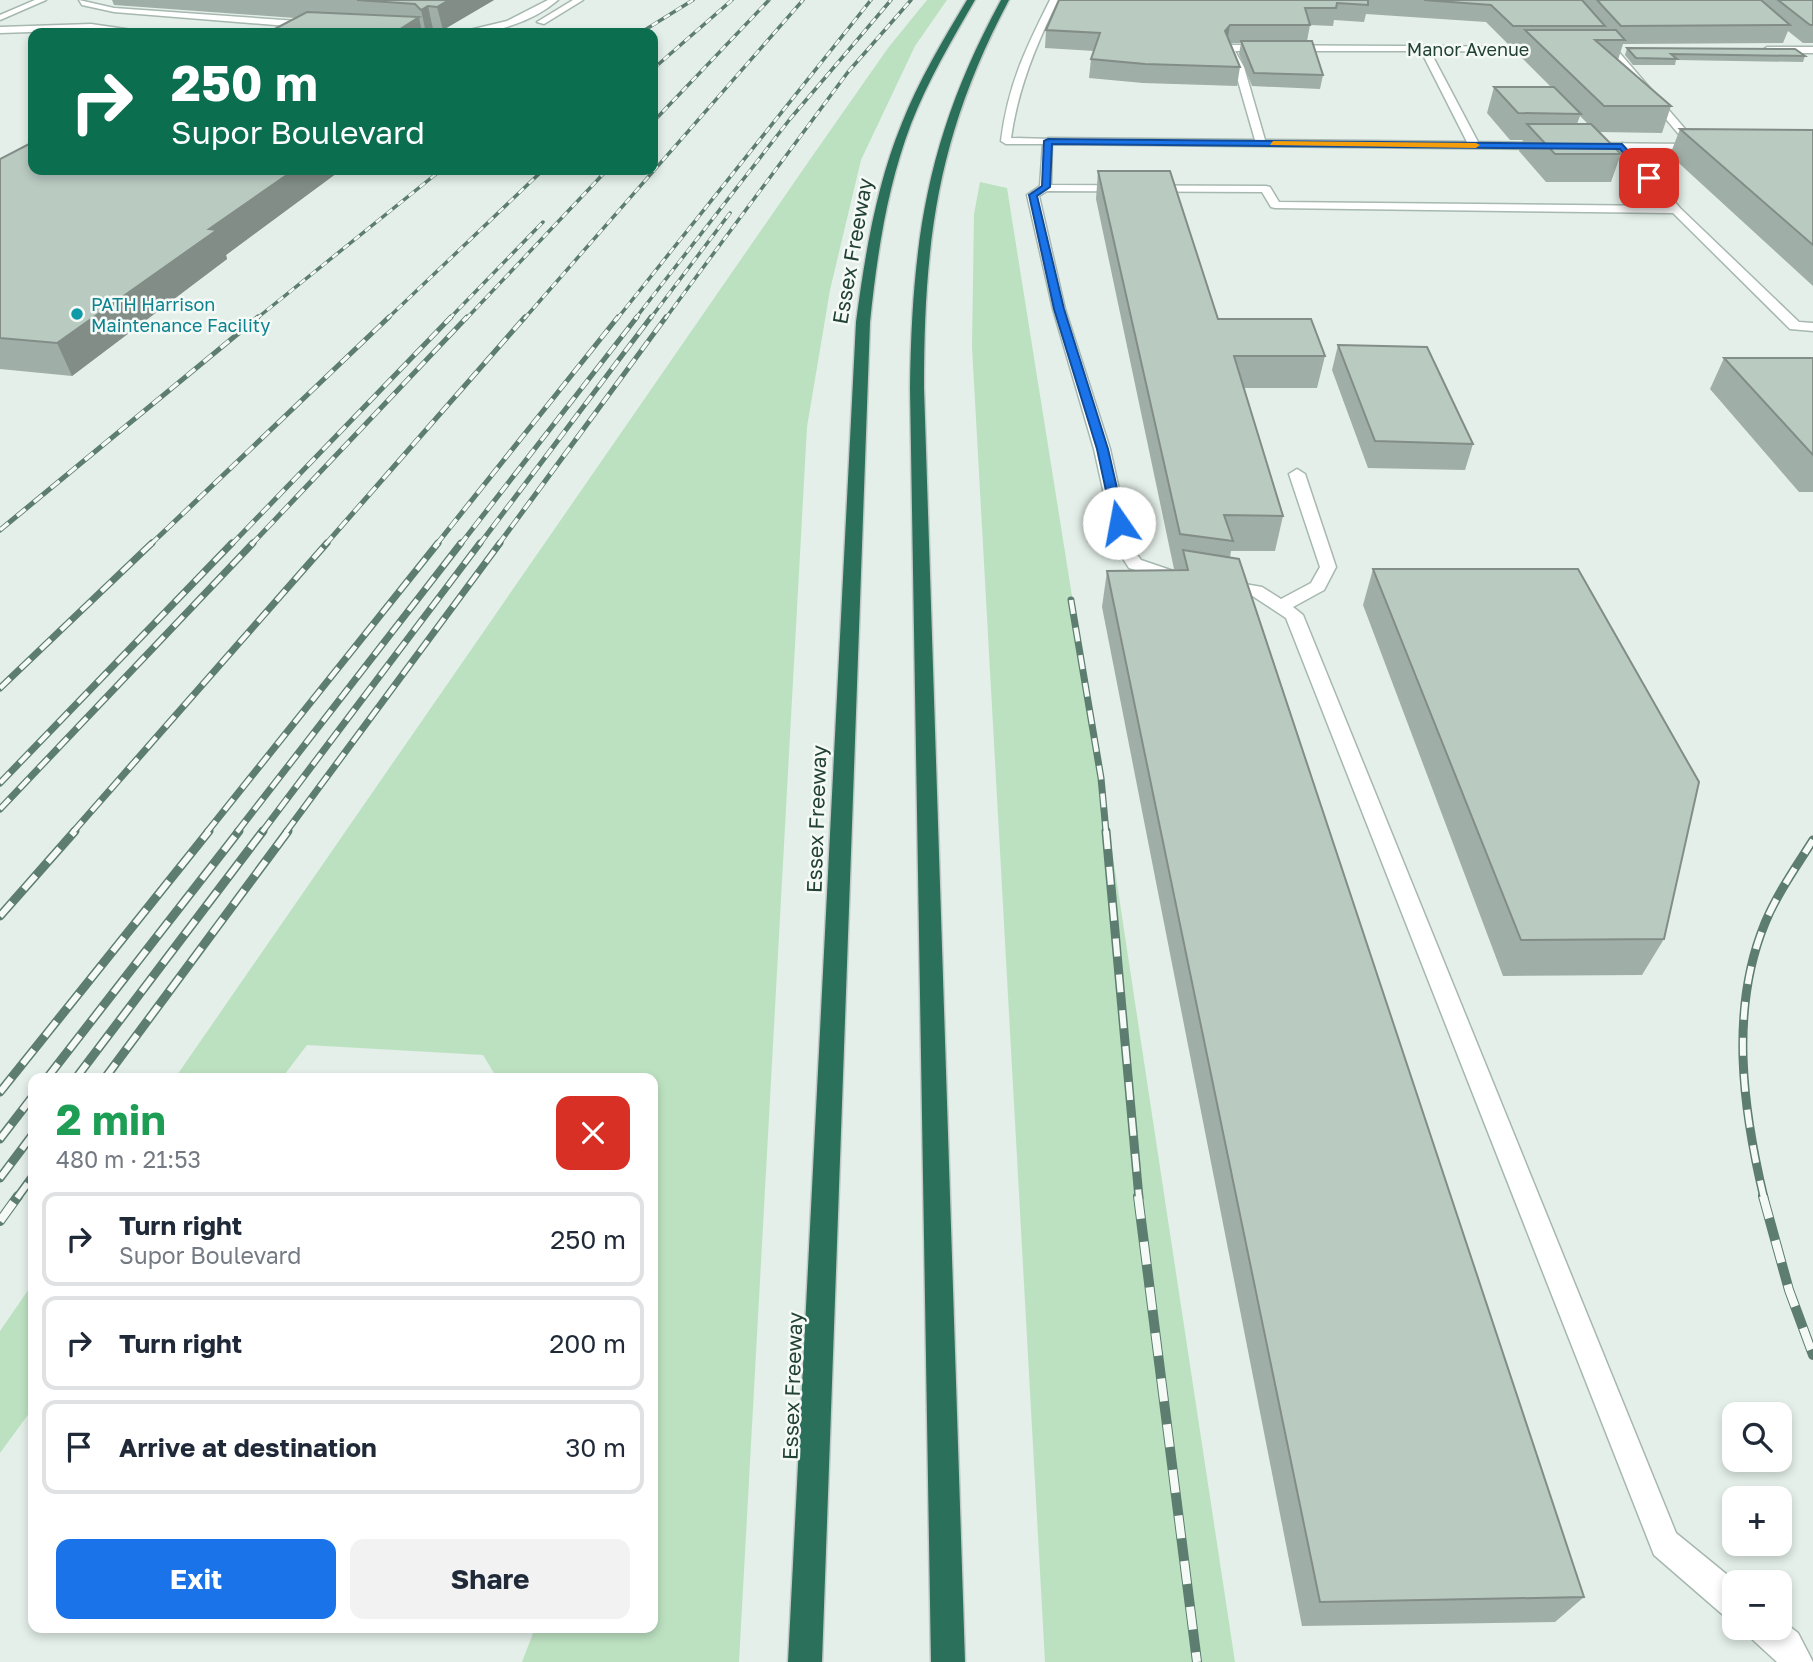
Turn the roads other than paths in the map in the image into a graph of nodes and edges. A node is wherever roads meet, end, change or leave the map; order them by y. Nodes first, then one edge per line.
1 (42, 0) edge
2 (83, 0) edge
3 (554, 0) edge
4 (579, 0) edge
5 (971, 0) edge
6 (1005, 0) edge
7 (1054, 0) edge
8 (1570, 0) edge
9 (0, 18) edge
10 (323, 26) edge
11 (61, 28) edge
12 (101, 28) edge
13 (498, 28) edge
14 (528, 28) dead end
15 (28, 29) edge
16 (0, 30) edge
17 (1791, 42) dead end
18 (1424, 48) junction
19 (1558, 49) edge
20 (1598, 49) edge
21 (1612, 49) junction
22 (1625, 49) edge
23 (1760, 50) edge
24 (1801, 50) junction
25 (1813, 50) edge
26 (1813, 61) edge
27 (1048, 141) junction
28 (1261, 144) junction
29 (1474, 145) junction
30 (1555, 146) edge
31 (1568, 146) edge
32 (1622, 146) junction
33 (1695, 147) junction
34 (1708, 147) edge
35 (1046, 187) junction
36 (1676, 210) junction
37 (1813, 327) edge
38 (1297, 474) dead end
39 (1281, 607) junction
40 (1722, 1592) edge
41 (1780, 1640) edge
42 (805, 1662) edge
43 (947, 1662) edge
44 (1796, 1662) edge

1 - 9 street
2 - 10 street
3 - 13 street
4 - 14 street
5 - 42 highway, Essex Freeway
6 - 43 highway
7 - 27 street
8 - 21 street
11 - 12 street
15 - 16 street
17 - 24 street
18 - 19 street, Manor Avenue
18 - 28 street, Manor Avenue
18 - 29 street
20 - 21 street
21 - 22 street
21 - 33 street
23 - 24 street
24 - 25 street
24 - 26 street
27 - 28 street
27 - 35 street
28 - 29 street
29 - 30 street
31 - 32 street
32 - 33 street
32 - 36 street
33 - 34 street
35 - 36 street
35 - 39 street
36 - 37 street
38 - 39 street
39 - 40 street
41 - 44 street

